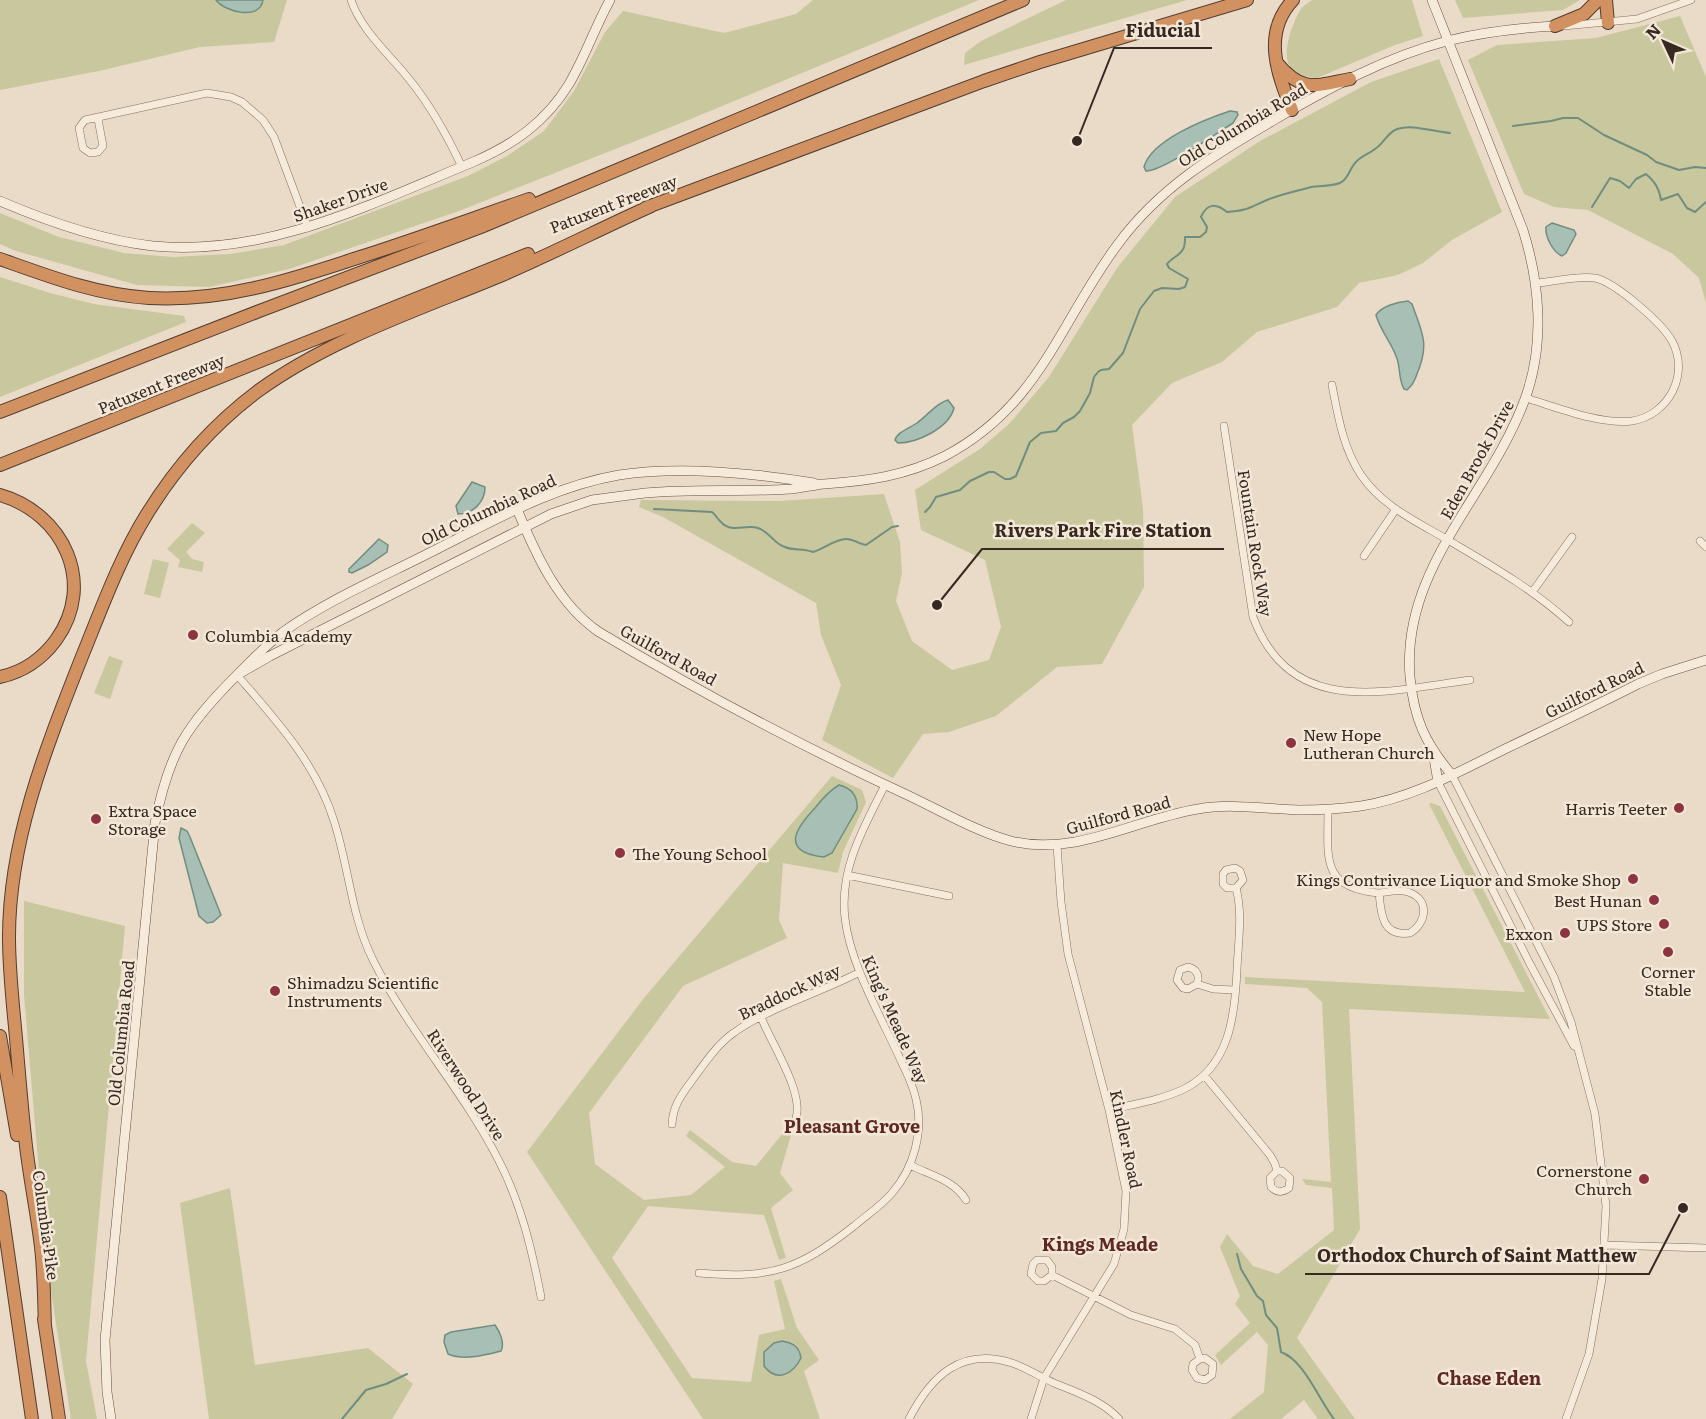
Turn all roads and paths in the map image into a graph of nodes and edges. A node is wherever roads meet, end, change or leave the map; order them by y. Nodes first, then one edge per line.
1 (351, 0) edge
2 (610, 0) edge
3 (1023, 0) edge
4 (1247, 0) edge
5 (1293, 0) edge
6 (1432, 0) edge
7 (1598, 0) edge
8 (1606, 0) edge
9 (1691, 0) edge
10 (1608, 23) junction
11 (1555, 26) junction
12 (1447, 41) junction
13 (1275, 61) junction
14 (1350, 79) junction
15 (1292, 110) junction
16 (98, 118) junction
17 (671, 149) junction
18 (462, 167) junction
19 (0, 201) edge
20 (651, 206) junction
21 (308, 228) junction
22 (0, 259) edge
23 (1536, 283) junction
24 (1332, 385) dead end
25 (1526, 398) junction
26 (0, 412) edge
27 (1224, 426) dead end
28 (94, 428) junction
29 (0, 465) edge
30 (0, 472) edge
31 (822, 485) junction
32 (0, 495) edge
33 (517, 509) junction
34 (1396, 509) junction
35 (524, 526) junction
36 (1572, 537) dead end
37 (1448, 540) junction
38 (1700, 541) dead end
39 (1706, 547) edge
40 (1364, 556) dead end
41 (1533, 591) junction
42 (1569, 622) dead end
43 (1706, 660) edge
44 (237, 675) junction
45 (0, 677) edge
46 (1470, 680) dead end
47 (1411, 687) junction
48 (1433, 752) junction
49 (1452, 775) junction
50 (1438, 782) junction
51 (885, 785) junction
52 (1328, 810) junction
53 (1057, 845) junction
54 (847, 875) junction
55 (1236, 888) dead end
56 (1379, 893) junction
57 (949, 896) dead end
58 (860, 972) junction
59 (1197, 984) dead end
60 (1236, 990) junction
61 (761, 1017) junction
62 (0, 1036) edge
63 (1580, 1056) junction
64 (1204, 1075) junction
65 (1109, 1110) junction
66 (796, 1118) dead end
67 (672, 1124) dead end
68 (910, 1165) junction
69 (1277, 1171) dead end
70 (0, 1197) edge
71 (966, 1200) dead end
72 (1605, 1245) junction
73 (0, 1247) edge
74 (1706, 1248) edge
75 (699, 1273) dead end
76 (1052, 1275) dead end
77 (541, 1298) dead end
78 (1095, 1298) junction
79 (45, 1326) junction
80 (19, 1332) junction
81 (1200, 1359) dead end
82 (1044, 1378) junction
83 (32, 1419) edge
84 (59, 1419) edge
85 (111, 1419) edge
86 (909, 1419) edge
87 (1031, 1419) edge
88 (1119, 1419) edge
89 (1566, 1419) edge

1 - 18 street
2 - 18 street, Shaker Drive
3 - 17 highway, Patuxent Freeway
4 - 20 highway, Patuxent Freeway
5 - 13 highway
6 - 12 street
7 - 11 highway
8 - 10 highway
9 - 10 street, Old Columbia Road
10 - 11 street, Old Columbia Road
11 - 12 street, Old Columbia Road
12 - 14 street, Old Columbia Road
12 - 23 street, Eden Brook Drive
13 - 14 highway
13 - 15 highway
14 - 15 street, Old Columbia Road
15 - 31 street, Old Columbia Road
16 - 16 street
16 - 21 street
17 - 22 highway
17 - 26 highway, Patuxent Freeway
18 - 21 street, Shaker Drive
19 - 21 street, Shaker Drive
20 - 28 highway, Patuxent Freeway
20 - 79 highway
23 - 25 street, Eden Brook Drive
23 - 25 street
24 - 34 street
25 - 37 street, Eden Brook Drive
27 - 47 street, Fountain Rock Way
28 - 29 highway, Patuxent Freeway
28 - 30 highway
31 - 33 street, Old Columbia Road
31 - 35 street, Old Columbia Road
32 - 45 highway
33 - 35 street, Guilford Road
33 - 44 street, Old Columbia Road
34 - 37 street
34 - 40 street
35 - 44 street, Old Columbia Road
35 - 51 street, Guilford Road
36 - 41 street
37 - 41 street
37 - 47 street, Eden Brook Drive
38 - 39 street
41 - 42 street
43 - 49 street, Guilford Road
44 - 77 street, Riverwood Drive
44 - 85 street, Old Columbia Road
46 - 47 street, Fountain Rock Way
47 - 48 street, Eden Brook Drive
48 - 49 street, Eden Brook Drive
48 - 50 street, Eden Brook Drive
49 - 50 street, Guilford Road
49 - 63 street, Eden Brook Drive
50 - 52 street, Guilford Road
50 - 63 street, Eden Brook Drive
51 - 53 street, Guilford Road
51 - 54 street, King's Meade Way
52 - 53 street, Guilford Road
52 - 56 street
53 - 65 street, Kindler Road
54 - 57 street
54 - 58 street, King's Meade Way
55 - 60 street
56 - 56 street
58 - 61 street, Braddock Way
58 - 68 street, King's Meade Way
59 - 60 street
60 - 64 street
61 - 66 street
61 - 67 street, Braddock Way
62 - 79 highway, Columbia Pike
63 - 72 street, Eden Brook Drive
64 - 65 street
64 - 69 street
65 - 78 street, Kindler Road
68 - 71 street
68 - 75 street, King's Meade Way
70 - 80 highway
72 - 74 street
72 - 89 street, Eden Brook Drive
73 - 80 highway
76 - 78 street
78 - 81 street
78 - 82 street, Kindler Road
79 - 84 highway, Columbia Pike
80 - 83 highway
82 - 86 street
82 - 87 street, Kindler Road
82 - 88 street

